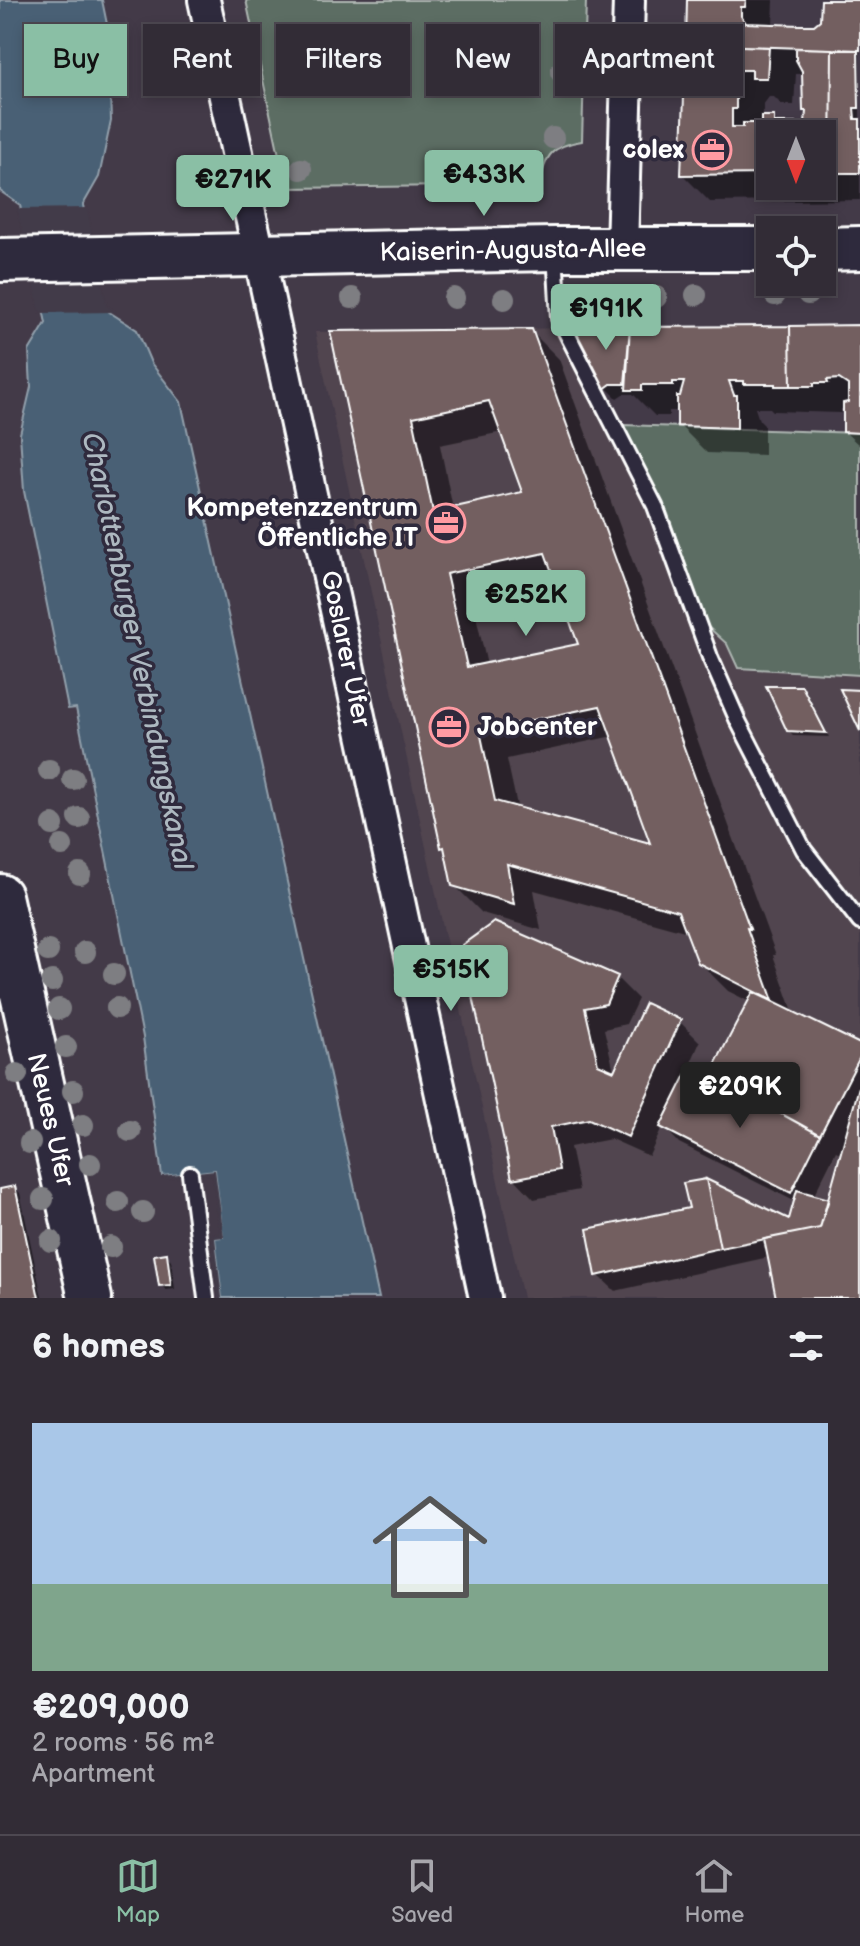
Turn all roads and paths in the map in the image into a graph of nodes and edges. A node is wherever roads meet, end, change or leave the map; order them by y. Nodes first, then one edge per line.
1 (204, 0) edge
2 (629, 0) edge
3 (860, 248) edge
4 (555, 249) junction
5 (622, 249) junction
6 (756, 249) edge
7 (836, 249) edge
8 (260, 256) junction
9 (0, 260) edge
10 (0, 896) edge
11 (860, 922) edge
12 (190, 1174) dead end
13 (90, 1298) edge
14 (206, 1298) edge
15 (485, 1298) edge

1 - 8 street, Goslarer Ufer
2 - 5 street
3 - 7 main road
4 - 5 main road, Kaiserin-Augusta-Allee
4 - 8 main road, Kaiserin-Augusta-Allee
4 - 11 lane
5 - 6 main road, Kaiserin-Augusta-Allee
8 - 9 main road, Kaiserin-Augusta-Allee
8 - 15 street, Goslarer Ufer
10 - 13 main road, Neues Ufer
12 - 14 lane

